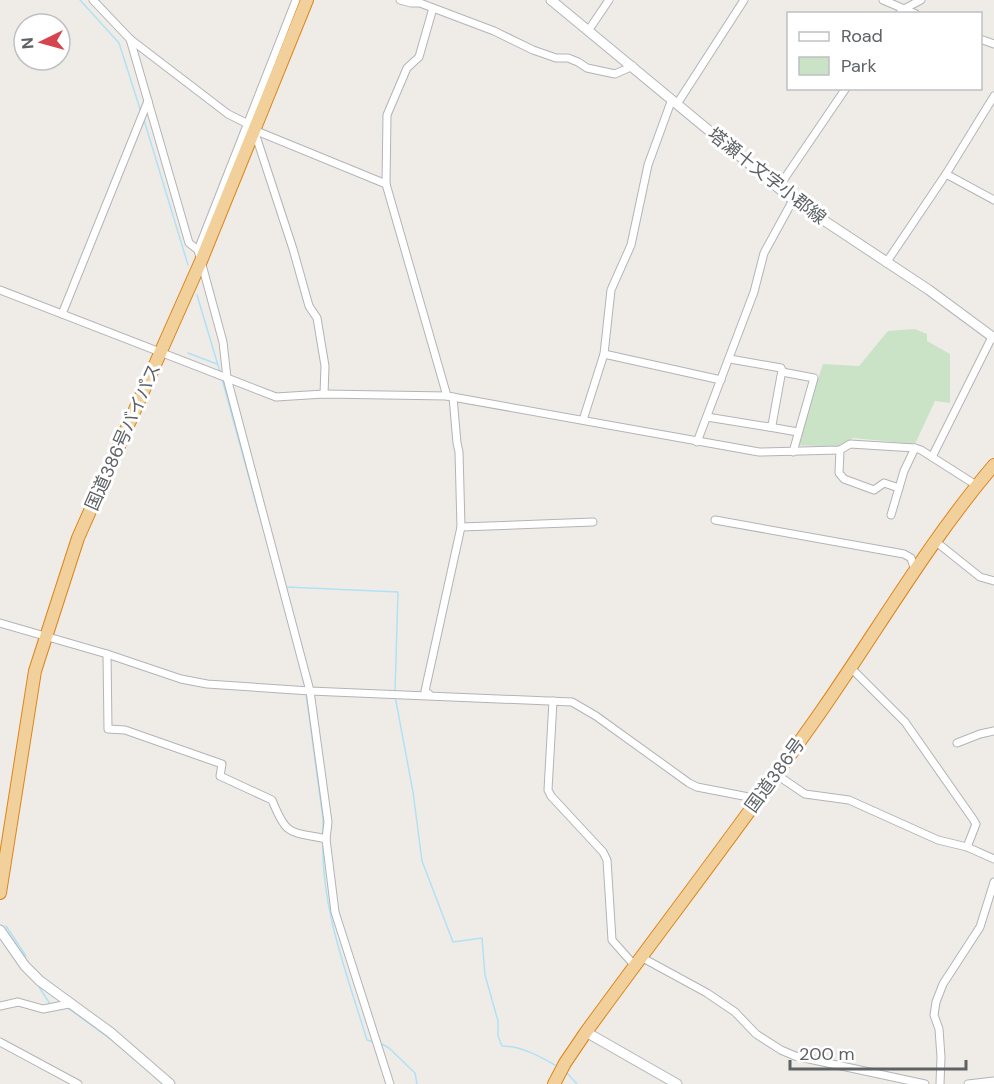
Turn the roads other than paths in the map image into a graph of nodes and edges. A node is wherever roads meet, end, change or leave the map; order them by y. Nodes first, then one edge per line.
1 (93, 0) edge
2 (296, 0) edge
3 (307, 0) edge
4 (400, 0) edge
5 (551, 0) edge
6 (609, 0) edge
7 (744, 0) edge
8 (883, 0) edge
9 (921, 0) edge
10 (433, 8) junction
11 (901, 11) edge
12 (588, 31) junction
13 (130, 39) junction
14 (633, 66) junction
15 (845, 90) edge
16 (994, 96) edge
17 (148, 100) junction
18 (675, 101) junction
19 (251, 127) junction
20 (946, 174) junction
21 (386, 184) junction
22 (777, 188) junction
23 (793, 200) junction
24 (994, 200) edge
25 (200, 256) junction
26 (886, 263) junction
27 (0, 290) edge
28 (63, 312) junction
29 (993, 338) edge
30 (160, 353) junction
31 (604, 354) junction
32 (730, 359) junction
33 (782, 372) junction
34 (227, 378) junction
35 (722, 380) junction
36 (324, 394) junction
37 (450, 396) junction
38 (707, 417) junction
39 (583, 420) junction
40 (769, 427) junction
41 (798, 432) junction
42 (697, 442) junction
43 (915, 448) junction
44 (840, 450) junction
45 (793, 452) junction
46 (932, 457) junction
47 (994, 465) edge
48 (976, 485) junction
49 (899, 488) junction
50 (891, 515) dead end
51 (715, 520) dead end
52 (594, 522) dead end
53 (461, 526) junction
54 (935, 541) junction
55 (915, 571) junction
56 (994, 581) edge
57 (0, 623) edge
58 (45, 636) junction
59 (107, 654) junction
60 (851, 668) junction
61 (310, 691) junction
62 (429, 694) junction
63 (553, 701) junction
64 (994, 732) edge
65 (957, 743) dead end
66 (777, 775) junction
67 (759, 799) junction
68 (326, 839) junction
69 (967, 848) junction
70 (994, 859) edge
71 (994, 882) edge
72 (0, 892) edge
73 (0, 930) edge
74 (638, 961) junction
75 (69, 1004) junction
76 (0, 1006) edge
77 (586, 1032) junction
78 (0, 1042) edge
79 (994, 1081) edge
80 (916, 1083) edge
81 (78, 1084) edge
82 (169, 1084) edge
83 (390, 1084) edge
84 (554, 1084) edge
85 (677, 1084) edge
86 (925, 1084) edge
87 (940, 1084) edge
88 (968, 1084) edge

1 - 13 street
2 - 19 street
3 - 19 highway, 国道386号バイパス
4 - 10 street
5 - 12 main road, 塔瀬十文字小郡線
6 - 12 street
7 - 18 street
8 - 11 street
9 - 11 street
10 - 14 street
10 - 21 street
12 - 14 main road, 塔瀬十文字小郡線
13 - 17 street
13 - 19 street
14 - 18 main road, 塔瀬十文字小郡線
15 - 22 street
16 - 20 street
17 - 25 street
17 - 28 street
18 - 22 main road, 塔瀬十文字小郡線
18 - 31 street
19 - 21 street
19 - 25 highway, 国道386号バイパス
19 - 36 street
20 - 24 street
20 - 26 street
21 - 37 street
22 - 23 main road, 塔瀬十文字小郡線
23 - 26 main road, 塔瀬十文字小郡線
23 - 32 street
25 - 30 highway, 国道386号バイパス
25 - 34 street
26 - 29 main road, 塔瀬十文字小郡線
27 - 28 street
28 - 30 street
29 - 46 street
30 - 34 street
30 - 58 highway, 国道386号バイパス
31 - 35 street
31 - 39 street
32 - 33 street
32 - 35 street
33 - 40 street
33 - 41 street
34 - 36 street
34 - 61 street
35 - 38 street
36 - 37 street
37 - 39 street
37 - 53 street
38 - 40 street
38 - 42 street
39 - 42 street
40 - 41 street
41 - 45 street
42 - 45 street
43 - 44 street
43 - 46 street
43 - 49 street
44 - 45 street
44 - 49 street
46 - 48 street
47 - 48 highway, 国道386号
48 - 54 highway, 国道386号
49 - 50 street
51 - 55 street
52 - 53 street
53 - 62 street
54 - 55 highway, 国道386号
54 - 56 street
55 - 60 highway, 国道386号
57 - 58 street
58 - 59 street
58 - 72 highway, 国道386号バイパス
59 - 61 street
59 - 68 street
60 - 66 highway, 国道386号
60 - 69 street
61 - 62 street
61 - 68 street
62 - 63 street
63 - 67 street
63 - 74 street
64 - 65 street
66 - 67 highway, 国道386号
66 - 69 street
67 - 74 highway, 国道386号
68 - 83 street
69 - 70 street
71 - 87 street
73 - 75 main road
74 - 77 highway, 国道386号
74 - 80 street
75 - 76 street
75 - 82 main road
77 - 84 highway, 国道386号
77 - 85 main road
78 - 81 street
79 - 88 street
80 - 86 street

